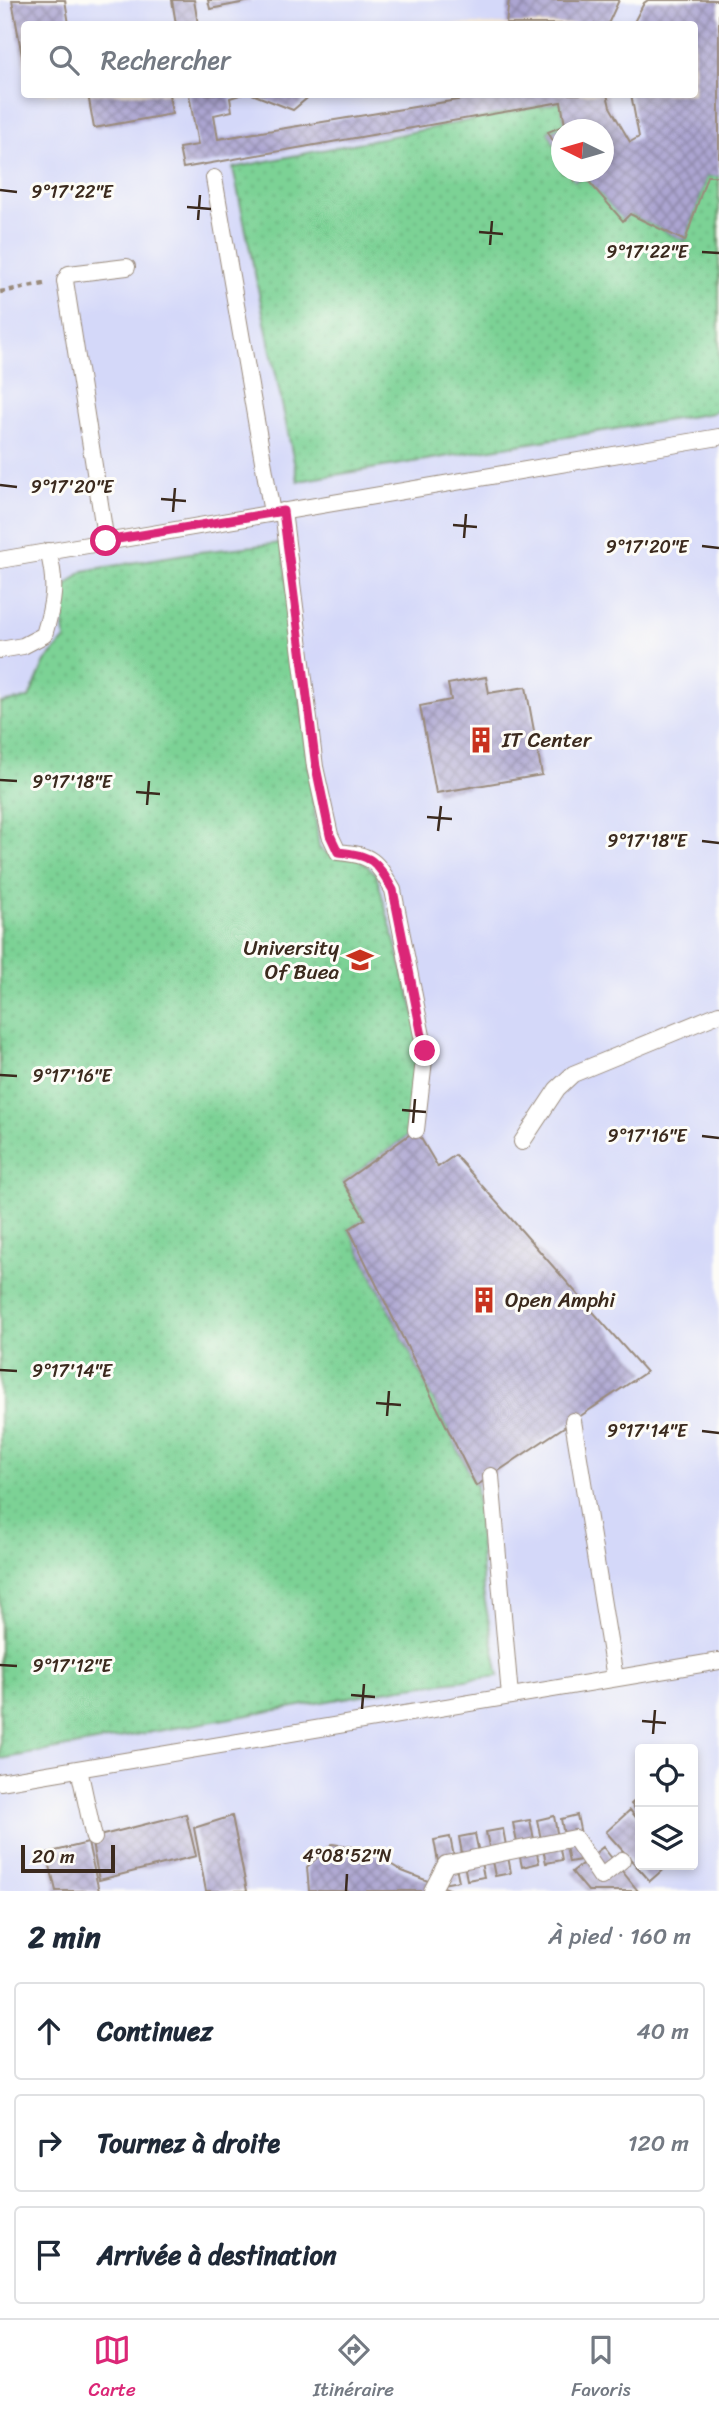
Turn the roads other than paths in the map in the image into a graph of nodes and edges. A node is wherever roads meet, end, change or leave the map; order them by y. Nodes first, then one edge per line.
1 (214, 178) dead end
2 (127, 267) dead end
3 (719, 437) edge
4 (277, 512) junction
5 (106, 541) junction
6 (48, 551) junction
7 (0, 559) edge
8 (0, 650) edge
9 (719, 1014) edge
10 (416, 1130) dead end
11 (522, 1142) dead end
12 (573, 1421) dead end
13 (491, 1476) dead end
14 (719, 1661) edge
15 (615, 1678) junction
16 (510, 1696) junction
17 (79, 1769) junction
18 (0, 1782) edge
19 (94, 1838) dead end
20 (622, 1860) dead end
21 (432, 1891) edge

1 - 4 lane
2 - 5 lane
3 - 4 lane
4 - 5 lane
4 - 10 lane
5 - 6 lane
6 - 7 lane
6 - 8 lane
9 - 11 lane
12 - 15 lane
13 - 16 lane
14 - 15 lane
15 - 16 lane
16 - 17 lane
17 - 18 lane
17 - 19 lane
20 - 21 lane

